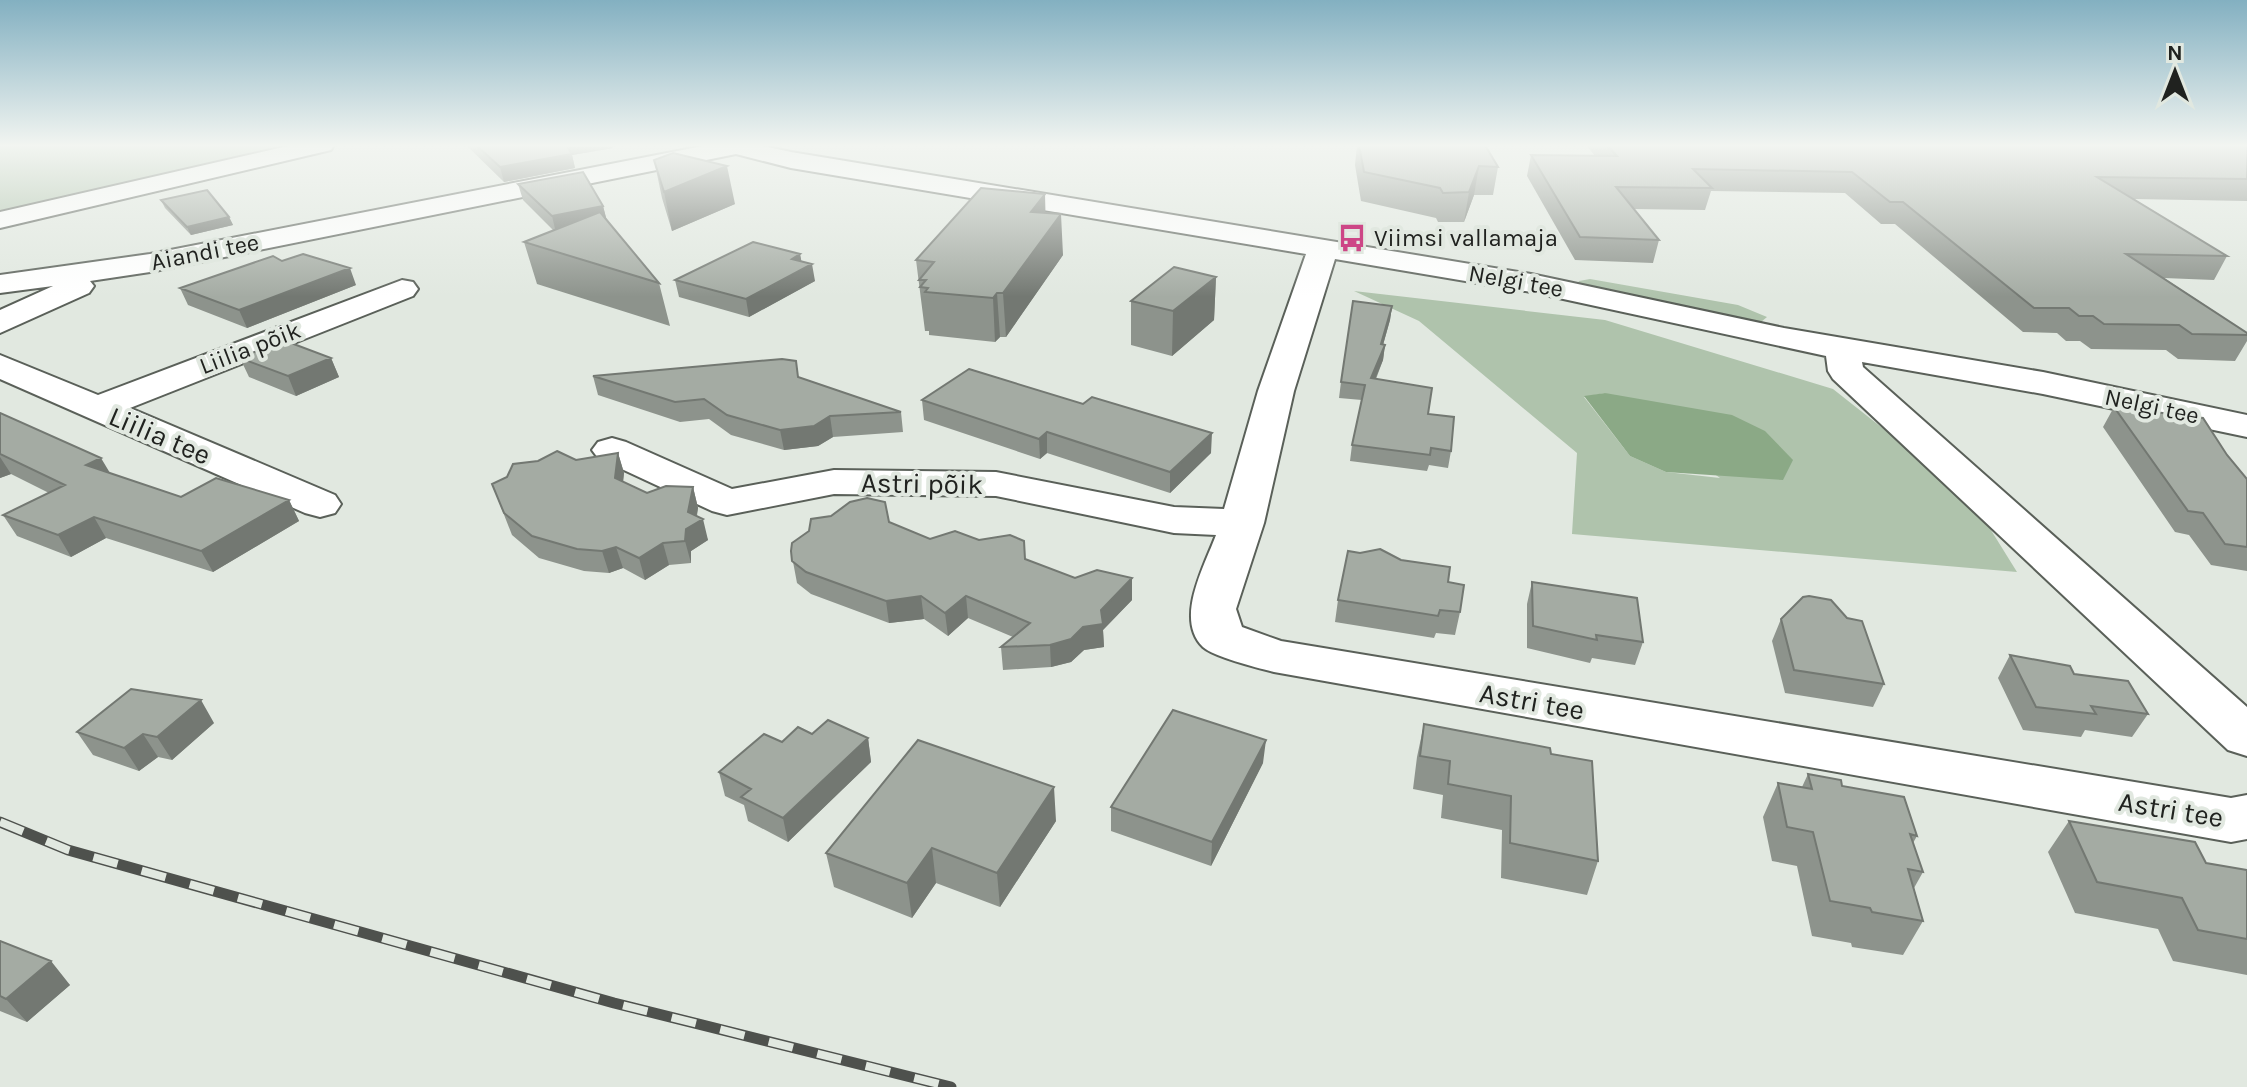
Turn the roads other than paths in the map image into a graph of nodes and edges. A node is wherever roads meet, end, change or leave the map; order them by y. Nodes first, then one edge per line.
1 (104, 196) edge
2 (482, 196) edge
3 (1005, 196) edge
4 (0, 220) edge
5 (1323, 249) junction
6 (100, 271) junction
7 (0, 283) edge
8 (402, 289) dead end
9 (0, 323) edge
10 (1842, 347) junction
11 (0, 366) edge
12 (98, 408) junction
13 (2247, 426) edge
14 (612, 450) edge
15 (320, 504) dead end
16 (1242, 523) junction
17 (2247, 737) edge
18 (2247, 817) edge

1 - 4 street
2 - 6 street, Aiandi tee
3 - 5 street, Nelgi tee
5 - 10 street, Nelgi tee
5 - 16 street, Astri tee
6 - 7 street, Aiandi tee
6 - 9 street
8 - 12 street, Liilia põik
10 - 13 street, Nelgi tee
10 - 17 street
11 - 12 street, Liilia tee
12 - 15 street, Liilia tee
14 - 16 street, Astri põik
16 - 18 street, Astri tee

